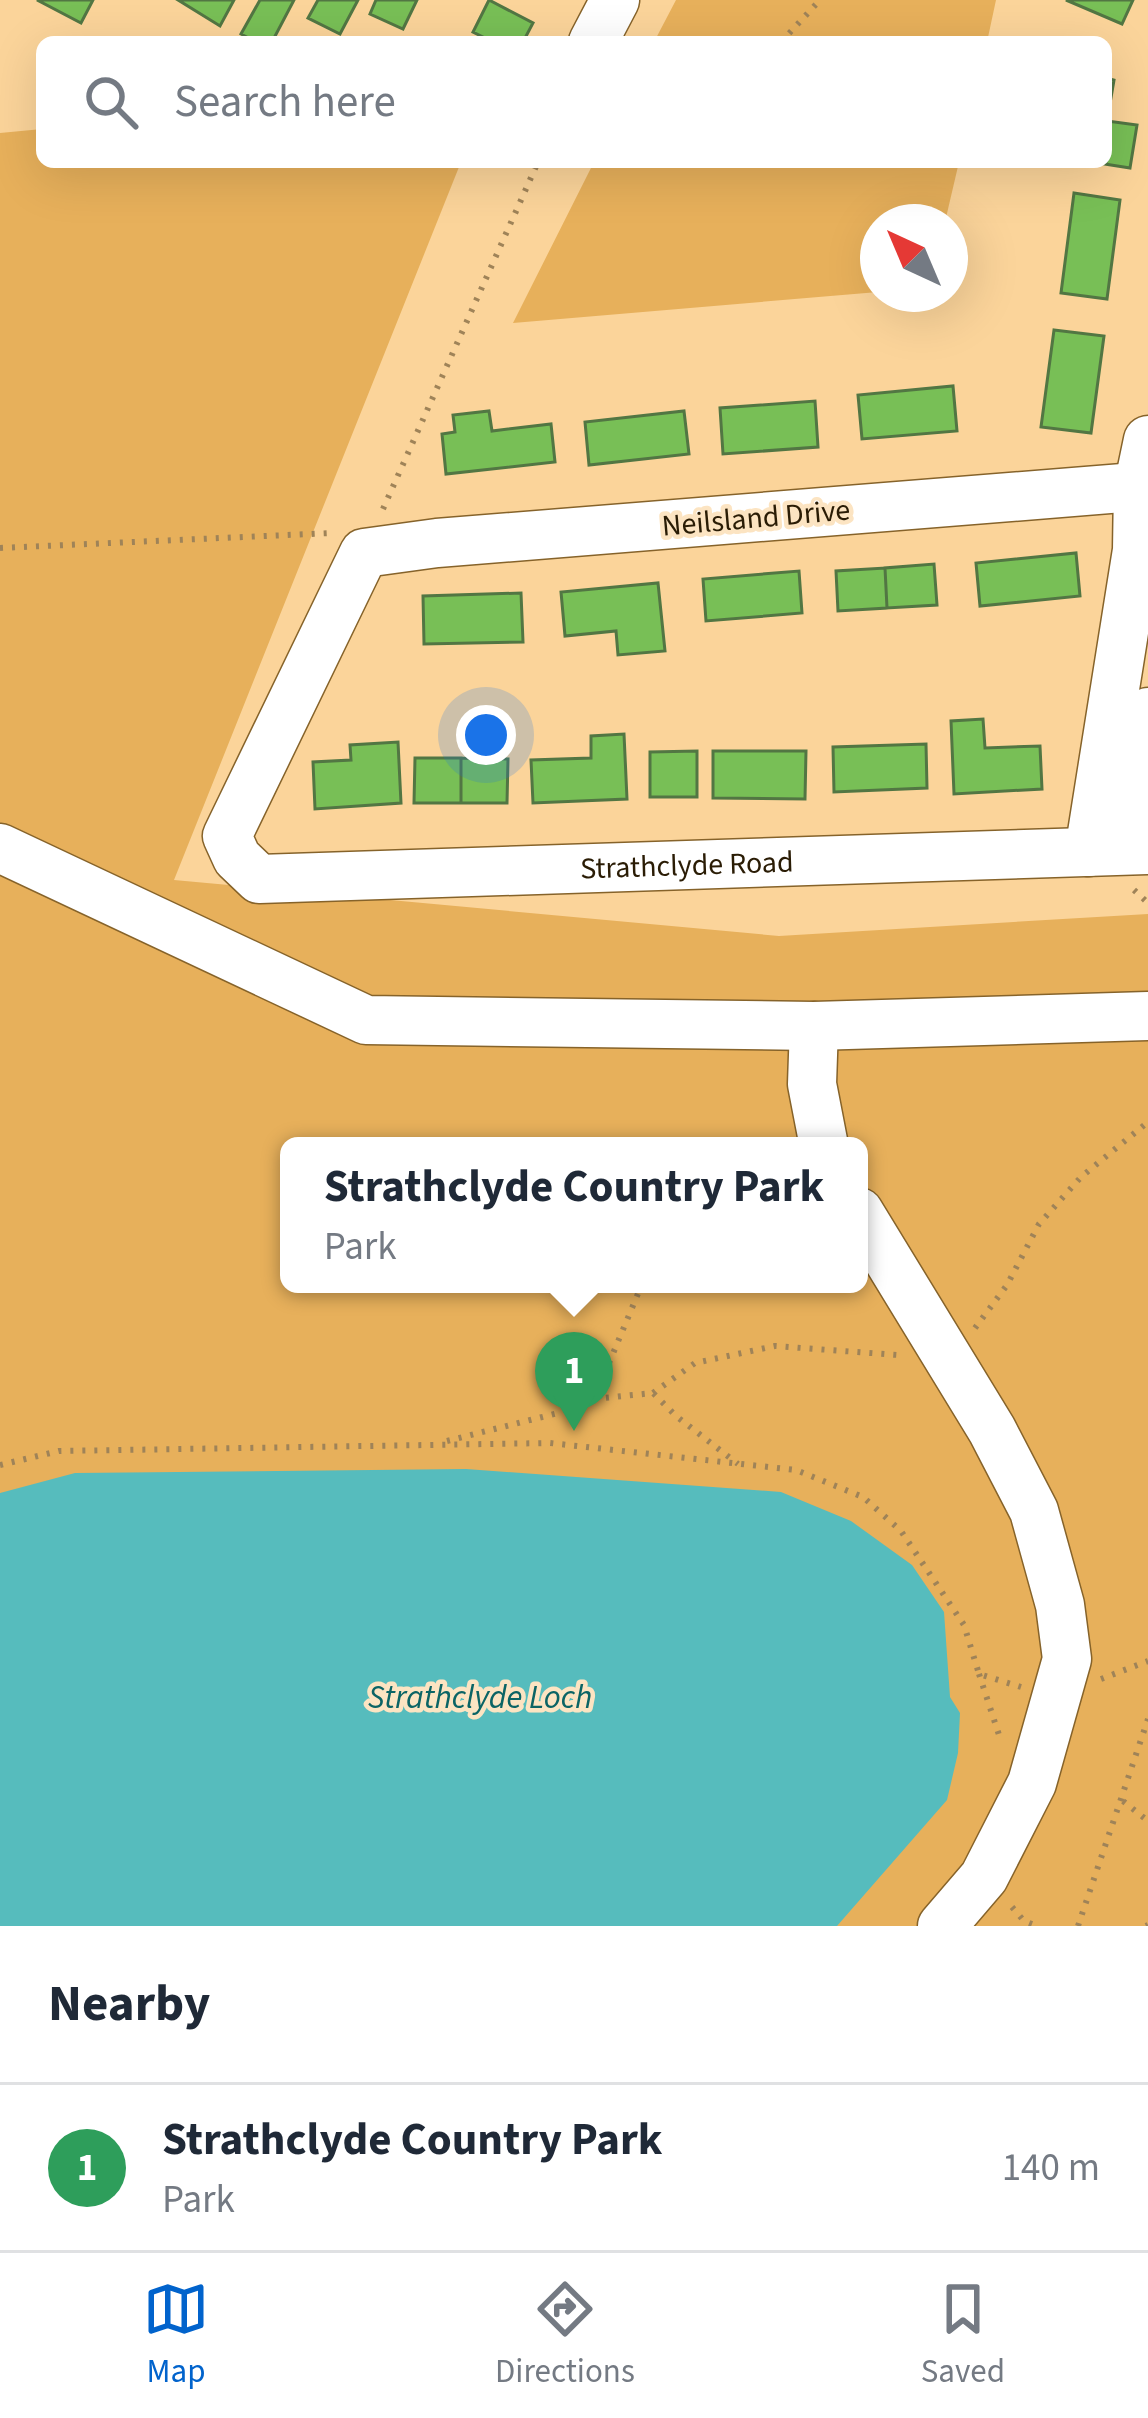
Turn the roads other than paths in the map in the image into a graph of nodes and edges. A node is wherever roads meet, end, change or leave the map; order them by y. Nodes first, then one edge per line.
1 (1148, 440) edge
2 (1143, 487) edge
3 (1148, 712) edge
4 (0, 848) edge
5 (1122, 851) edge
6 (237, 858) joint
7 (1148, 1016) edge
8 (814, 1025) junction
9 (822, 1137) edge
10 (872, 1258) edge
11 (942, 1926) edge

1 - 2 street
2 - 5 street
2 - 6 street, Neilsland Drive
3 - 5 street
4 - 8 street
5 - 6 street, Strathclyde Road
7 - 8 street
8 - 9 street
10 - 11 street

